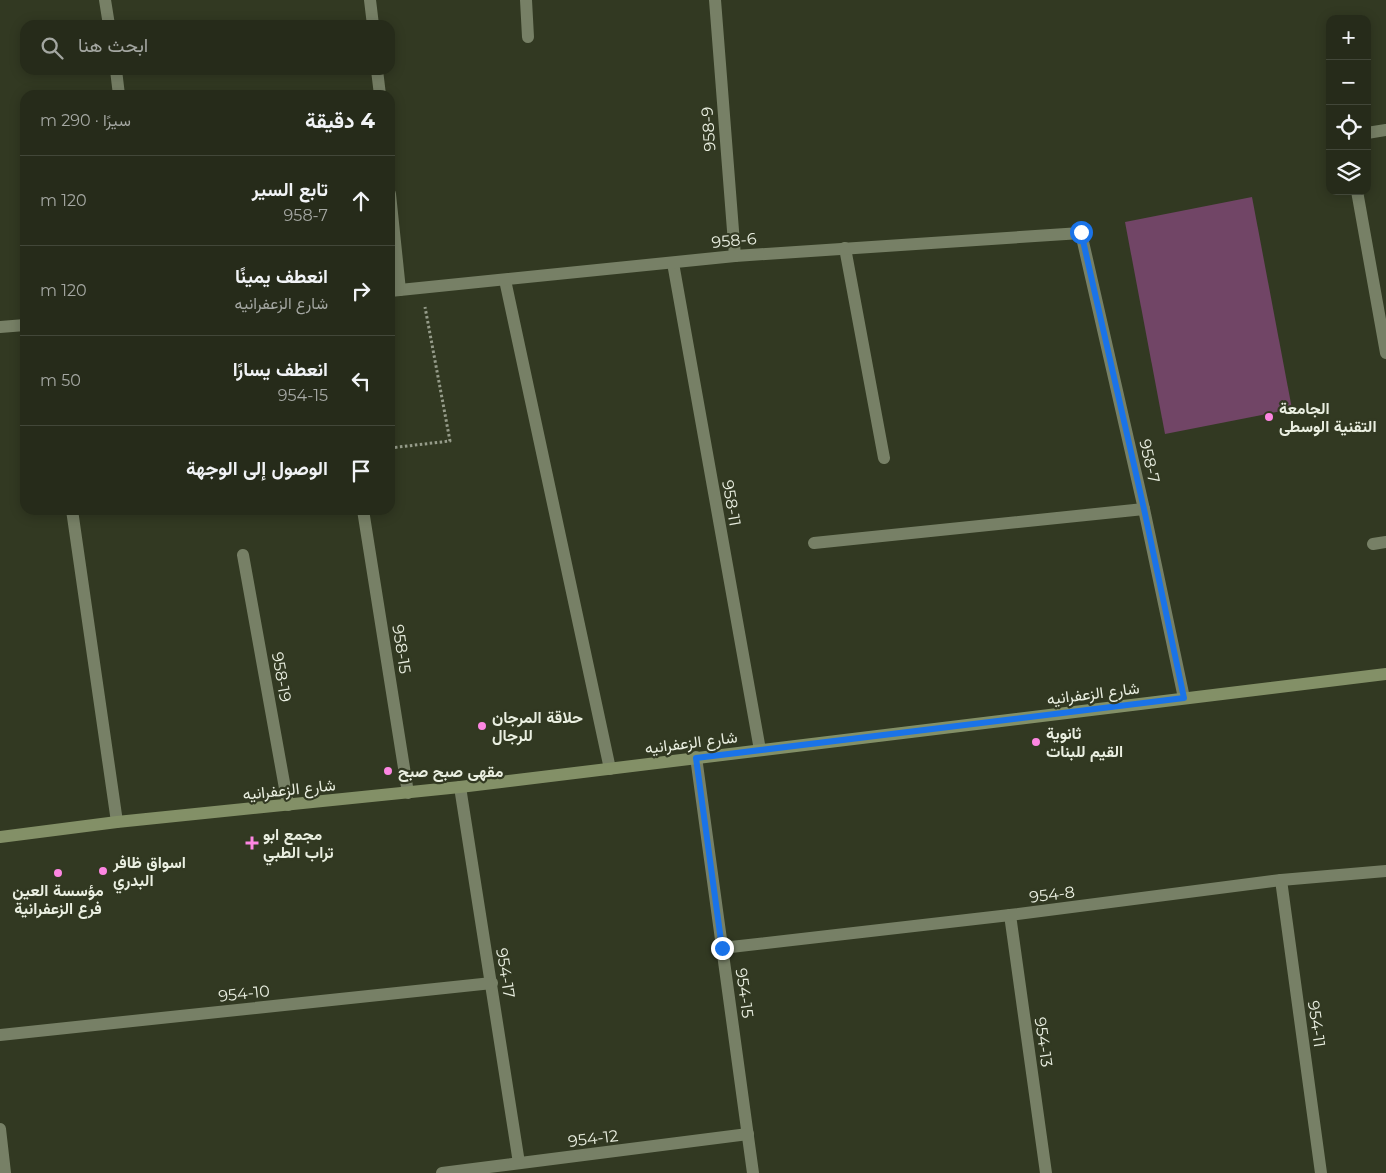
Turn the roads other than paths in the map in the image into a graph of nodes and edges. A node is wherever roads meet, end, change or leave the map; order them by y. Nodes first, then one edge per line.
1 (105, 0) edge
2 (370, 0) edge
3 (526, 0) edge
4 (714, 0) edge
5 (108, 20) edge
6 (372, 20) edge
7 (528, 37) dead end
8 (117, 75) edge
9 (378, 75) edge
10 (118, 90) edge
11 (379, 90) edge
12 (1386, 130) edge
13 (1371, 132) edge
14 (1358, 195) edge
15 (1081, 232) joint
16 (845, 248) junction
17 (735, 256) junction
18 (673, 263) junction
19 (505, 280) junction
20 (395, 290) edge
21 (20, 325) edge
22 (0, 327) edge
23 (1386, 353) edge
24 (884, 458) dead end
25 (1144, 509) junction
26 (73, 515) edge
27 (364, 515) edge
28 (814, 543) dead end
29 (244, 555) dead end
30 (1386, 674) edge
31 (1184, 698) junction
32 (760, 750) junction
33 (696, 758) junction
34 (610, 769) junction
35 (460, 787) junction
36 (408, 793) junction
37 (288, 805) junction
38 (117, 822) junction
39 (0, 837) edge
40 (1386, 871) edge
41 (1281, 880) junction
42 (1010, 916) junction
43 (722, 948) junction
44 (492, 983) junction
45 (0, 1035) edge
46 (0, 1129) edge
47 (748, 1134) junction
48 (519, 1163) junction
49 (5, 1173) edge
50 (442, 1173) edge
51 (753, 1173) edge
52 (1046, 1173) edge
53 (1321, 1173) edge

1 - 5 street
2 - 6 street
3 - 7 street
4 - 17 street, 958-9
8 - 10 street
9 - 11 street
12 - 13 street
14 - 23 street
15 - 16 street, 958-6
15 - 25 street, 958-7
16 - 17 street, 958-6
16 - 24 street
17 - 18 street, 958-6
18 - 19 street, 958-6
18 - 32 street, 958-11
19 - 20 street, 958-6
19 - 34 street
21 - 22 street
25 - 28 street
25 - 31 street, 958-7
26 - 38 street
27 - 36 street, 958-15
29 - 37 street, 958-19
30 - 31 street, شارع الزعفرانيه
31 - 32 street, شارع الزعفرانيه
32 - 33 street, شارع الزعفرانيه
33 - 34 street, شارع الزعفرانيه
33 - 43 street, 954-15
34 - 35 street, شارع الزعفرانيه
35 - 36 street, شارع الزعفرانيه
35 - 44 street, 954-17
36 - 37 street, شارع الزعفرانيه
37 - 38 street, شارع الزعفرانيه
38 - 39 street, شارع الزعفرانيه
40 - 41 street, 954-8
41 - 42 street, 954-8
41 - 53 street, 954-11
42 - 43 street, 954-8
42 - 52 street, 954-13
43 - 47 street, 954-15
44 - 45 street, 954-10
44 - 48 street, 954-17
46 - 49 street
47 - 48 street, 954-12
47 - 51 street, 954-15
48 - 50 street, 954-12

